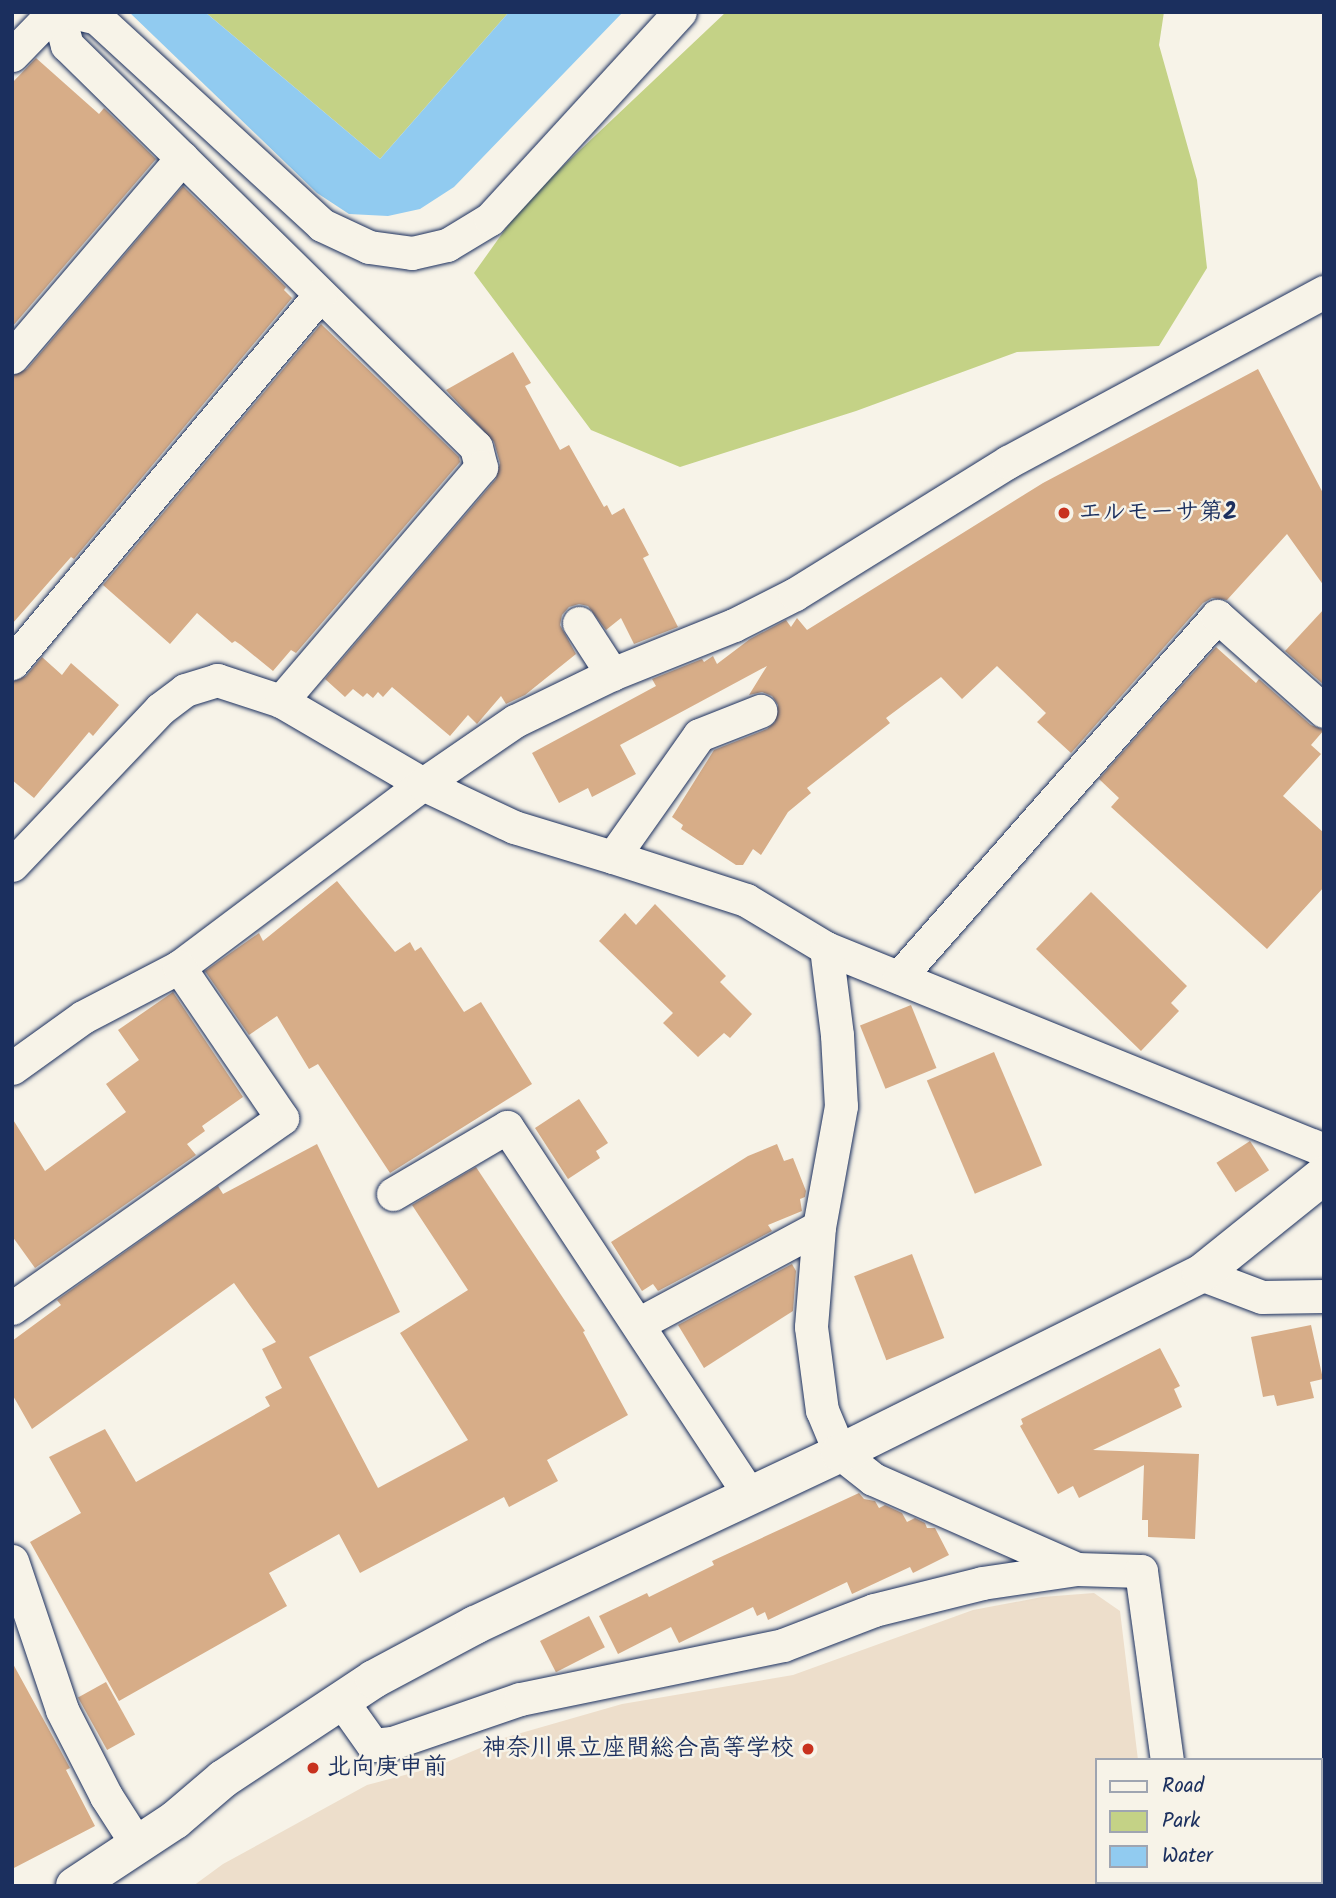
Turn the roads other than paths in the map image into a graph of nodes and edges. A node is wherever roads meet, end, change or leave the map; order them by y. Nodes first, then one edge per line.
1 (56, 12) edge
2 (72, 12) edge
3 (680, 12) edge
4 (12, 55) edge
5 (182, 158) junction
6 (1324, 292) edge
7 (320, 295) junction
8 (12, 357) edge
9 (579, 624) dead end
10 (12, 663) edge
11 (612, 674) junction
12 (281, 701) junction
13 (760, 711) dead end
14 (1324, 711) edge
15 (423, 784) junction
16 (613, 857) junction
17 (12, 865) edge
18 (826, 948) junction
19 (179, 967) junction
20 (899, 977) junction
21 (12, 1068) edge
22 (1324, 1150) edge
23 (1324, 1175) edge
24 (393, 1194) dead end
25 (820, 1227) junction
26 (1201, 1274) junction
27 (1324, 1296) edge
28 (12, 1308) edge
29 (638, 1324) junction
30 (840, 1453) junction
31 (749, 1494) junction
32 (12, 1562) edge
33 (1077, 1569) junction
34 (341, 1700) junction
35 (1167, 1758) edge
36 (138, 1846) junction
37 (75, 1886) edge

1 - 4 street
1 - 5 street
2 - 3 street
5 - 7 street
5 - 8 street
6 - 11 street
7 - 10 street
7 - 12 street
9 - 11 street
11 - 15 street
12 - 15 street
12 - 17 street
13 - 16 street
14 - 20 street
15 - 16 street
15 - 19 street
16 - 18 street
18 - 20 street
18 - 25 street
19 - 21 street
19 - 28 street
20 - 22 street
23 - 26 street
24 - 29 street
25 - 29 street
25 - 30 street
26 - 27 street
26 - 30 street
29 - 31 street
30 - 31 street
30 - 33 street
31 - 34 street
32 - 36 street
33 - 34 street
33 - 35 street
34 - 36 street
36 - 37 street

